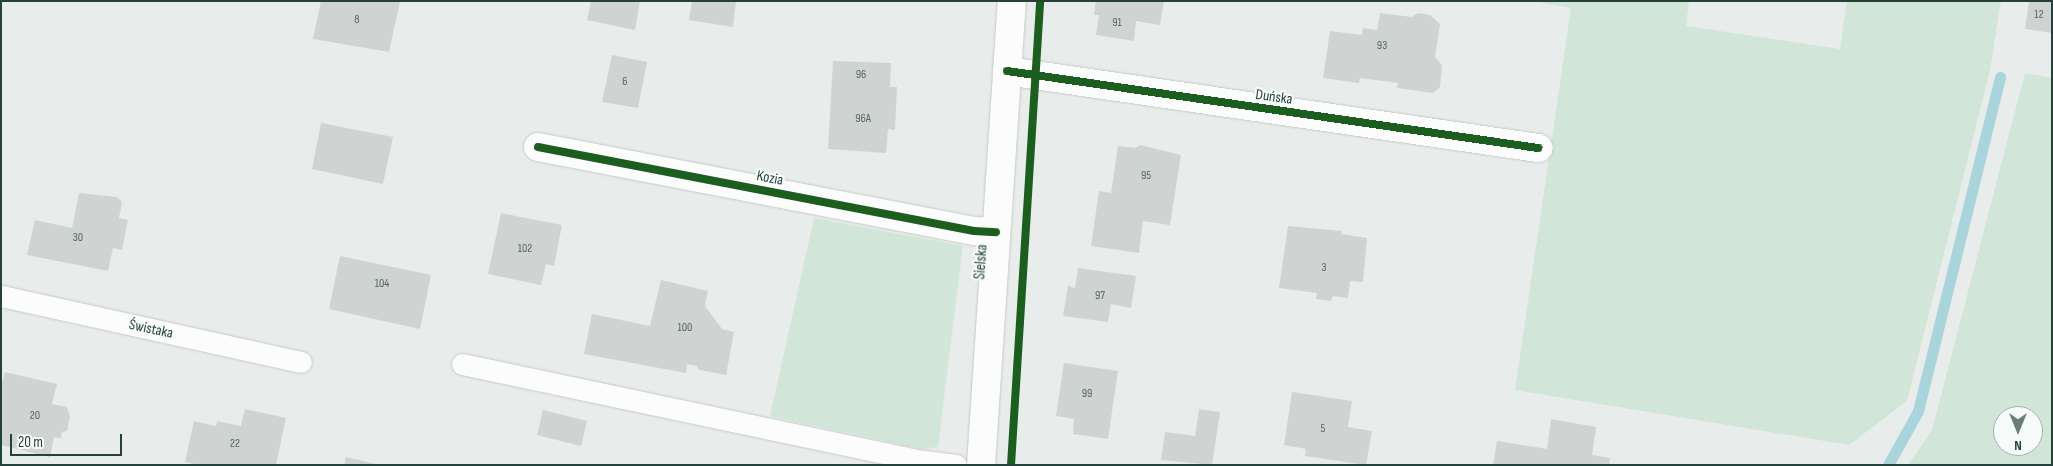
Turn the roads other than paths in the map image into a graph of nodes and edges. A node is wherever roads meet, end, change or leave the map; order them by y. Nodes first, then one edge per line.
1 (1012, 1) edge
2 (1007, 71) junction
3 (538, 147) dead end
4 (1538, 148) dead end
5 (996, 232) junction
6 (1, 296) edge
7 (301, 362) dead end
8 (462, 364) dead end
9 (981, 464) edge
10 (956, 465) edge
11 (960, 465) edge
12 (985, 465) edge

1 - 2 street, Sielska
2 - 4 street, Duńska
2 - 5 street, Sielska
3 - 5 street, Kozia
5 - 9 street, Sielska
6 - 7 lane, Świstaka
8 - 10 lane
9 - 11 lane
9 - 12 street

